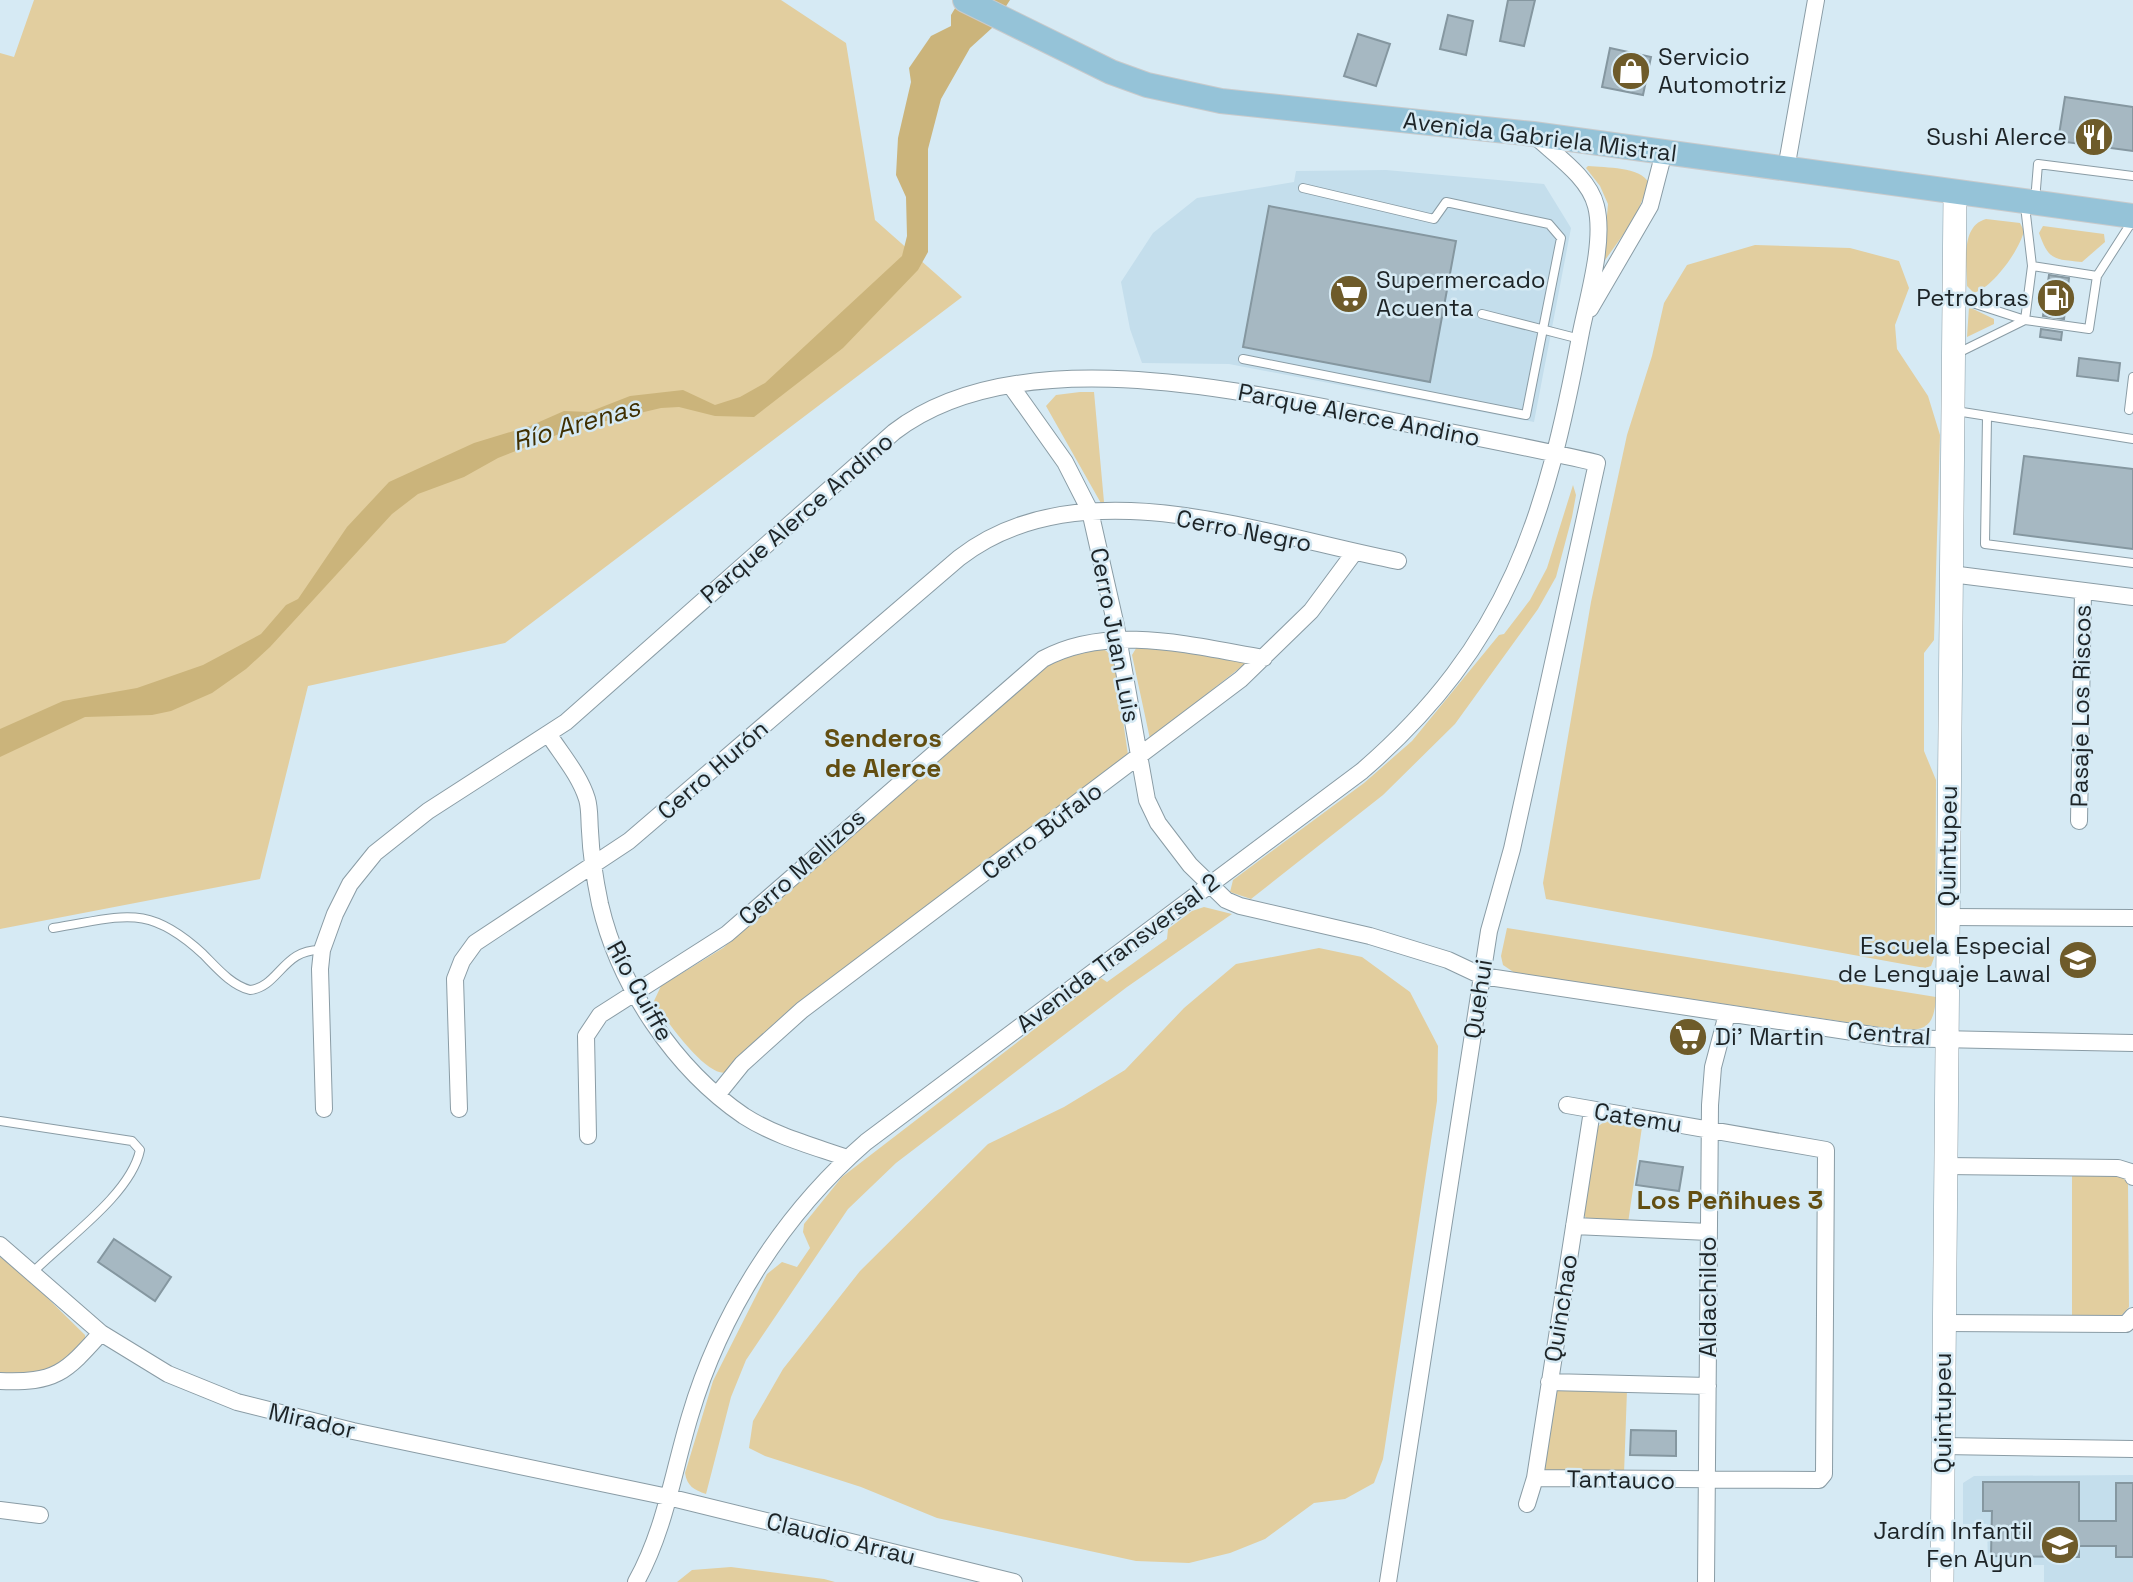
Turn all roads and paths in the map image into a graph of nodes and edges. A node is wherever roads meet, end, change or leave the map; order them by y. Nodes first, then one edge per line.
1 (965, 0) edge
2 (1816, 0) edge
3 (1533, 134) junction
4 (1664, 152) junction
5 (1786, 169) junction
6 (2133, 176) edge
7 (1303, 188) dead end
8 (1955, 194) junction
9 (2029, 203) junction
10 (2133, 218) edge
11 (2032, 266) junction
12 (2097, 276) junction
13 (1954, 297) junction
14 (1482, 314) dead end
15 (1584, 320) junction
16 (2025, 320) junction
17 (1544, 328) junction
18 (1580, 338) junction
19 (1953, 355) junction
20 (1243, 359) dead end
21 (2133, 377) edge
22 (1011, 386) junction
23 (1953, 410) junction
24 (2129, 410) dead end
25 (1987, 417) junction
26 (2133, 439) edge
27 (1557, 453) junction
28 (1090, 511) junction
29 (1354, 553) junction
30 (1398, 561) dead end
31 (2133, 563) edge
32 (1951, 574) junction
33 (2083, 591) junction
34 (2133, 597) edge
35 (1119, 640) junction
36 (1264, 658) junction
37 (549, 735) junction
38 (1138, 760) junction
39 (2079, 821) dead end
40 (593, 865) junction
41 (1209, 885) junction
42 (1948, 916) junction
43 (2133, 918) edge
44 (53, 928) dead end
45 (323, 950) junction
46 (1482, 976) junction
47 (635, 991) junction
48 (1727, 1014) junction
49 (1947, 1038) junction
50 (2133, 1043) edge
51 (717, 1095) junction
52 (1567, 1105) dead end
53 (324, 1109) dead end
54 (460, 1110) dead end
55 (1592, 1111) junction
56 (0, 1121) edge
57 (1710, 1130) junction
58 (588, 1136) dead end
59 (847, 1158) junction
60 (1945, 1166) junction
61 (2133, 1177) edge
62 (1574, 1226) junction
63 (1709, 1232) junction
64 (0, 1245) edge
65 (34, 1271) junction
66 (2133, 1316) edge
67 (1944, 1323) junction
68 (101, 1333) junction
69 (0, 1381) edge
70 (1549, 1382) junction
71 (1708, 1386) junction
72 (1943, 1446) junction
73 (2133, 1450) edge
74 (1535, 1478) junction
75 (1707, 1481) junction
76 (668, 1497) junction
77 (1527, 1504) dead end
78 (0, 1510) edge
79 (40, 1515) dead end
80 (636, 1582) edge
81 (1014, 1582) edge
82 (1388, 1582) edge
83 (1706, 1582) edge
84 (1942, 1582) edge

1 - 3 main road, Avenida Gabriela Mistral
2 - 5 street
3 - 4 main road, Avenida Gabriela Mistral
3 - 15 street, Avenida Transversal 2
4 - 5 main road, Avenida Gabriela Mistral
4 - 15 street, Avenida Transversal 2
5 - 8 main road, Avenida Gabriela Mistral
6 - 9 lane
7 - 17 lane
8 - 9 main road, Avenida Gabriela Mistral
8 - 13 street, Quintupeu
9 - 10 main road, Avenida Gabriela Mistral
9 - 11 lane
10 - 12 lane
11 - 12 lane
11 - 16 lane
12 - 16 lane
13 - 16 lane
13 - 19 street, Quintupeu
14 - 17 lane
15 - 18 street, Avenida Transversal 2
16 - 19 lane
17 - 18 lane
17 - 20 lane
18 - 27 street, Avenida Transversal 2
19 - 23 street, Quintupeu
21 - 24 lane
22 - 27 street, Parque Alerce Andino
22 - 28 street, Cerro Juan Luis
22 - 37 street, Parque Alerce Andino
23 - 25 lane
23 - 32 street, Quintupeu
25 - 26 lane
25 - 31 lane
27 - 41 street, Avenida Transversal 2
27 - 46 street, Quehui
28 - 29 street, Cerro Negro
28 - 35 street, Cerro Juan Luis
28 - 40 street, Cerro Hurón
29 - 30 street, Cerro Negro
29 - 36 street, Cerro Búfalo
32 - 33 street
32 - 42 street, Quintupeu
33 - 34 street
33 - 39 street, Pasaje Los Riscos
35 - 36 street, Cerro Mellizos
35 - 38 street, Cerro Juan Luis
35 - 47 street, Cerro Mellizos
36 - 38 street, Cerro Búfalo
37 - 40 street, Río Cuiffe
37 - 45 street, Parque Alerce Andino
38 - 41 street, Cerro Juan Luis
38 - 51 street, Cerro Búfalo
40 - 47 street, Río Cuiffe
40 - 54 street, Cerro Hurón
41 - 46 street, Cerro Juan Luis
41 - 59 street, Avenida Transversal 2
42 - 43 street
42 - 49 street, Quintupeu
44 - 45 lane
45 - 53 street, Parque Alerce Andino
46 - 48 street, Central
46 - 82 street, Quehui
47 - 51 street, Río Cuiffe
47 - 58 street, Cerro Mellizos
48 - 49 street, Central
48 - 57 street, Aldachildo
49 - 50 street, Central
49 - 60 street, Quintupeu
51 - 59 street, Río Cuiffe
52 - 55 street, Catemu
55 - 57 street, Catemu
55 - 62 street, Quinchao
56 - 65 lane
57 - 63 street, Aldachildo
57 - 75 street, Catemu
59 - 76 street, Avenida Transversal 2
60 - 61 street
60 - 67 street, Quintupeu
62 - 63 street
62 - 70 street, Quinchao
63 - 71 street, Aldachildo
64 - 65 street, Mirador
65 - 68 street, Mirador
66 - 67 street
67 - 72 street, Quintupeu
68 - 69 street
68 - 76 street, Mirador
70 - 71 street
70 - 74 street, Quinchao
71 - 75 street, Aldachildo
72 - 73 street
72 - 84 street, Quintupeu
74 - 75 street, Tantauco
74 - 77 street, Quinchao
75 - 83 street, Aldachildo
76 - 80 street, Avenida Transversal 2
76 - 81 street, Claudio Arrau
78 - 79 street

